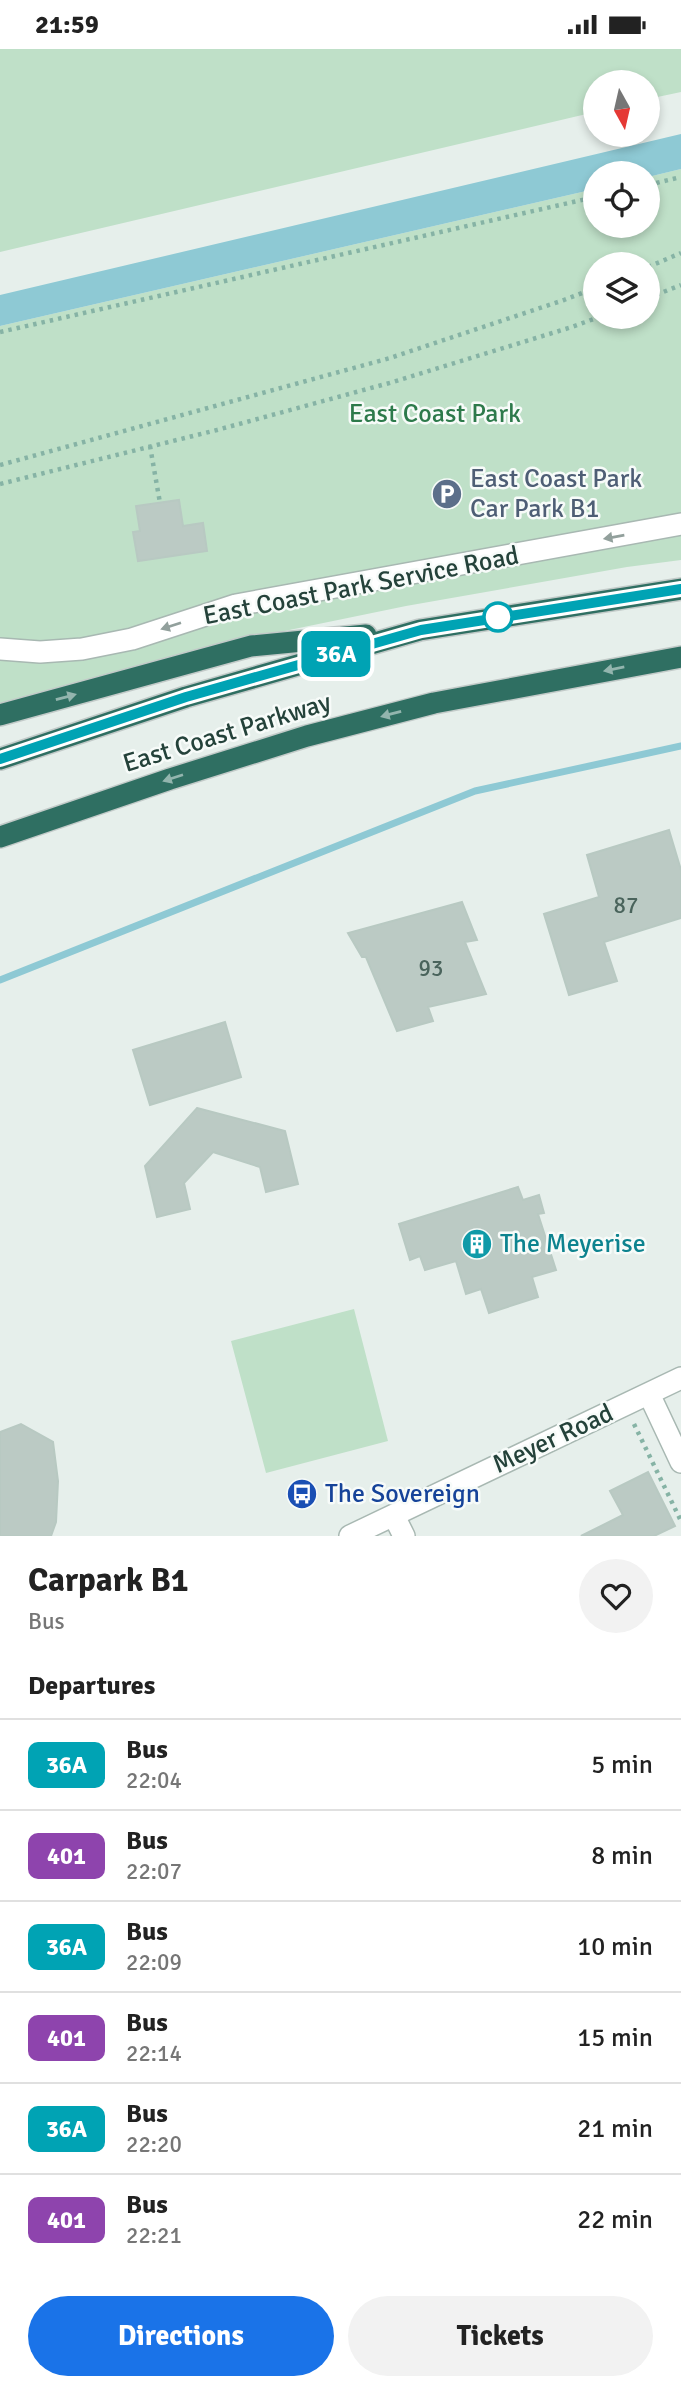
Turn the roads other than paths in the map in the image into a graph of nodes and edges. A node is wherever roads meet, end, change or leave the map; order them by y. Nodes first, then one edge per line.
1 (681, 524) edge
2 (681, 589) edge
3 (421, 630) junction
4 (0, 649) edge
5 (681, 657) edge
6 (0, 715) edge
7 (0, 759) edge
8 (0, 837) edge
9 (681, 1378) edge
10 (649, 1394) junction
11 (681, 1462) edge
12 (394, 1516) junction
13 (350, 1536) edge
14 (404, 1536) edge

1 -> 4 street, East Coast Park Service Road
2 - 3 highway, East Coast Parkway
6 -> 3 highway
3 - 7 highway, East Coast Parkway
5 -> 8 highway, East Coast Parkway
9 - 10 street, Meyer Road
10 - 11 street
10 - 12 street, Meyer Road
12 - 13 street, Meyer Road
12 - 14 street

